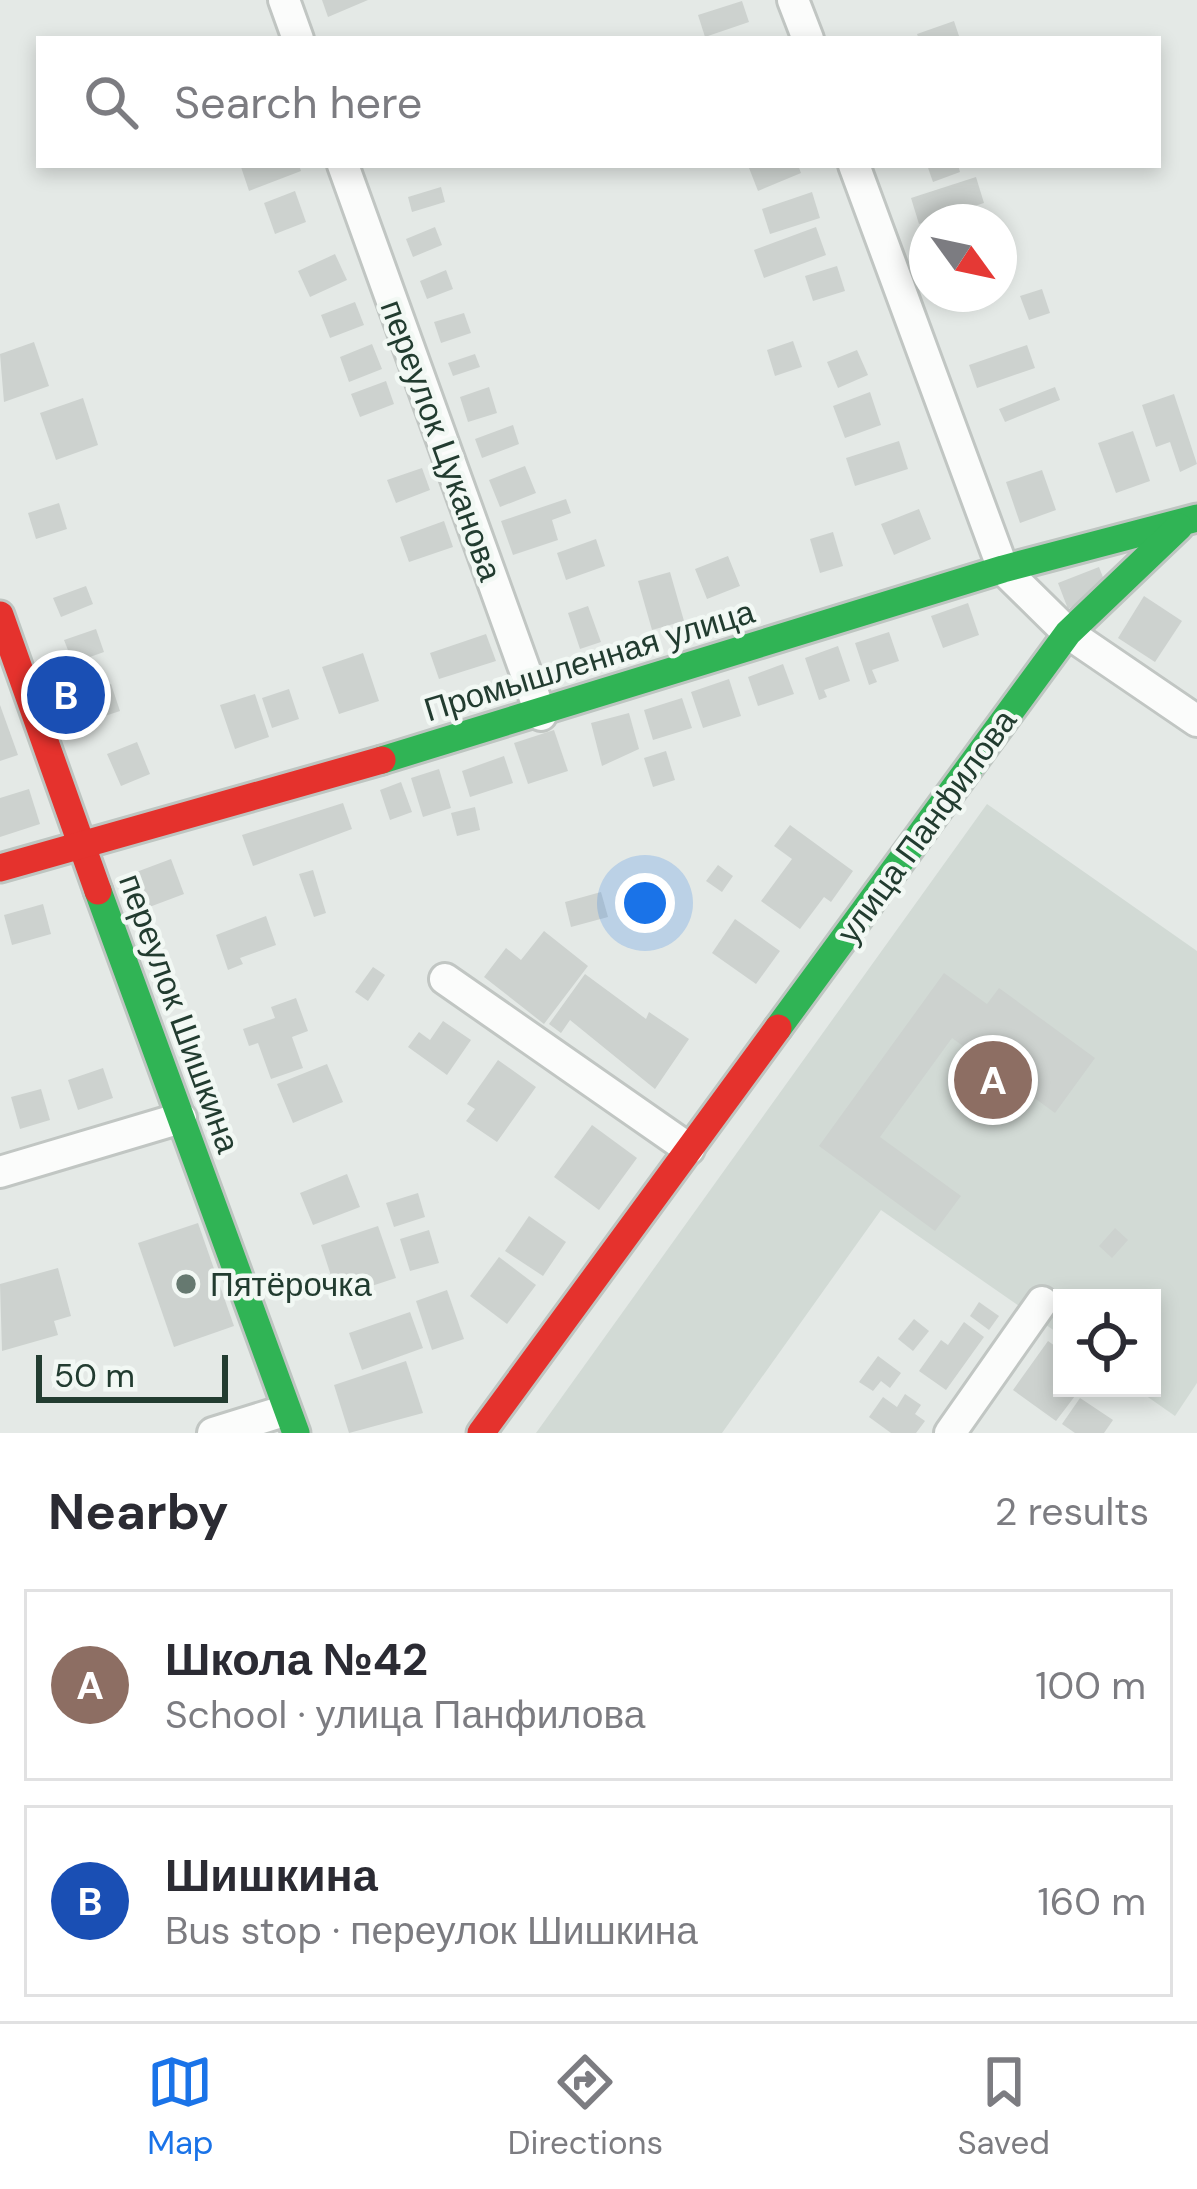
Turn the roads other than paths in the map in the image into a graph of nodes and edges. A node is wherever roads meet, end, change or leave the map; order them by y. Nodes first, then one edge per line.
1 (284, 0) edge
2 (793, 0) edge
3 (297, 36) edge
4 (807, 36) edge
5 (344, 168) edge
6 (855, 168) edge
7 (1190, 520) edge
8 (1003, 569) junction
9 (0, 616) edge
10 (1068, 633) junction
11 (541, 715) junction
12 (1197, 721) edge
13 (80, 844) junction
14 (0, 868) edge
15 (445, 979) dead end
16 (181, 1118) junction
17 (688, 1149) junction
18 (0, 1172) edge
19 (1042, 1302) dead end
20 (290, 1422) edge
21 (213, 1433) edge
22 (481, 1433) edge
23 (950, 1433) edge

1 - 3 street
2 - 4 street
5 - 11 street, переулок Цуканова
6 - 8 street
7 - 8 street, Промышленная улица
7 - 10 street, улица Панфилова
8 - 10 street
8 - 11 street, Промышленная улица
9 - 13 street, переулок Шишкина
10 - 12 street
10 - 17 street, улица Панфилова
11 - 13 street, Промышленная улица
13 - 14 street, Промышленная улица
13 - 16 street, переулок Шишкина
15 - 17 street
16 - 18 street
16 - 20 street, переулок Шишкина
17 - 22 street, улица Панфилова
19 - 23 street
20 - 21 street

